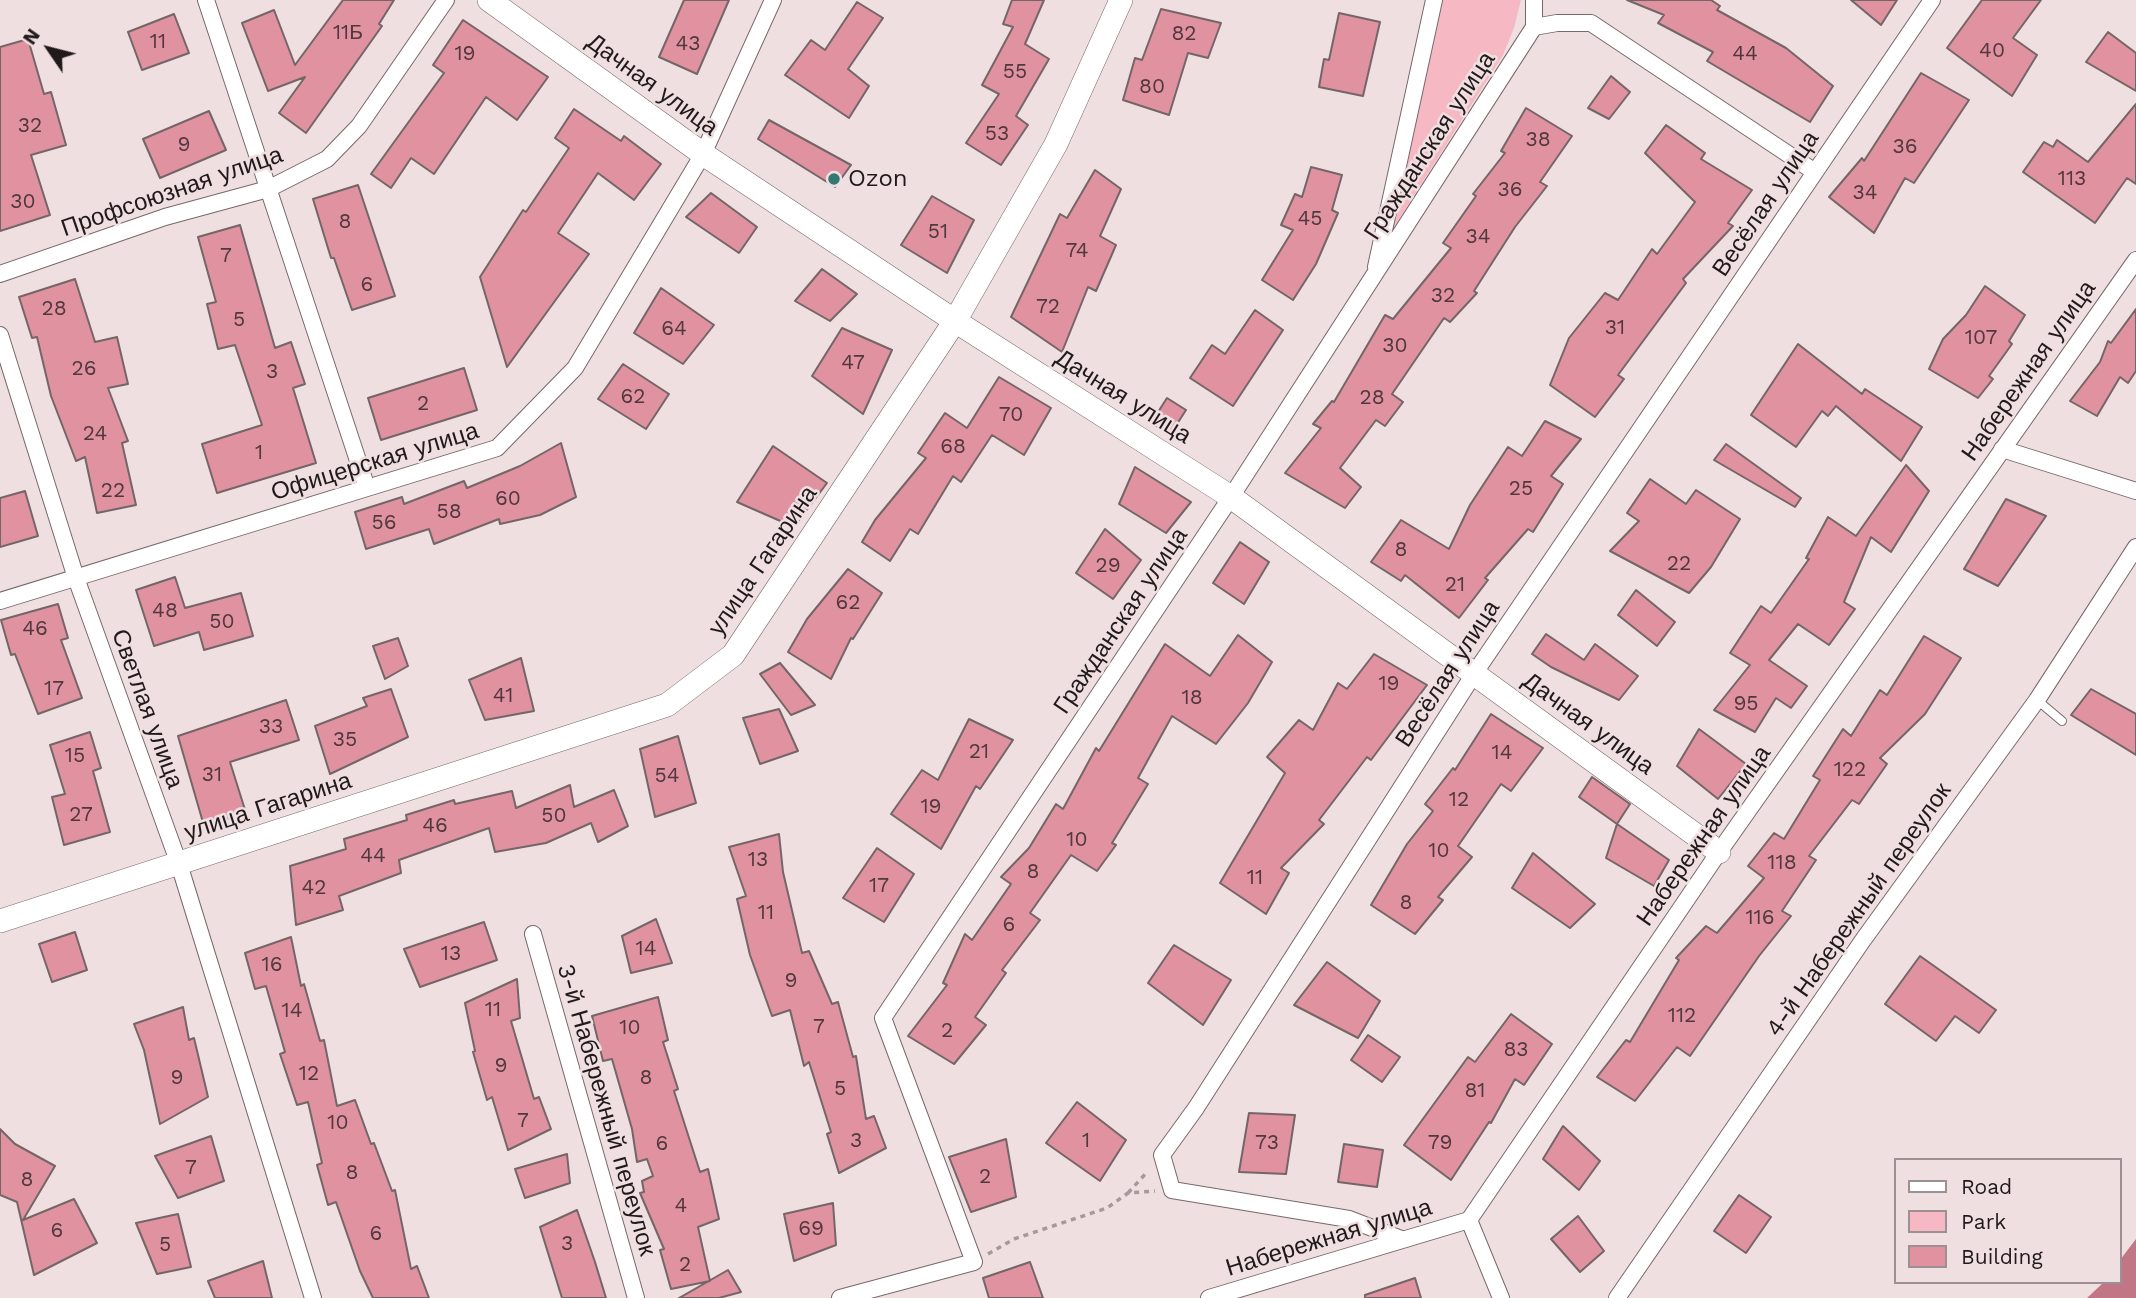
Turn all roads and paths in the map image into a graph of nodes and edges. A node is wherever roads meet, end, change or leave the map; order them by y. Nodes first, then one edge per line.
1 (206, 0) edge
2 (446, 0) edge
3 (489, 0) edge
4 (773, 0) edge
5 (1121, 0) edge
6 (1434, 0) edge
7 (1534, 0) edge
8 (1932, 0) edge
9 (1534, 27) junction
10 (703, 154) junction
11 (1815, 172) junction
12 (268, 189) junction
13 (2136, 260) edge
14 (1376, 273) junction
15 (0, 274) edge
16 (955, 321) junction
17 (0, 335) edge
18 (2001, 449) junction
19 (367, 488) junction
20 (2136, 491) edge
21 (1231, 497) junction
22 (2136, 547) edge
23 (76, 578) junction
24 (0, 601) edge
25 (1474, 674) junction
26 (2037, 700) junction
27 (2062, 722) dead end
28 (1719, 852) junction
29 (179, 864) junction
30 (0, 921) edge
31 (533, 934) dead end
32 (1162, 1155) junction
33 (1172, 1190) junction
34 (1128, 1193) junction
35 (1469, 1220) junction
36 (1401, 1239) junction
37 (974, 1262) junction
38 (313, 1298) edge
39 (636, 1298) edge
40 (840, 1298) edge
41 (1209, 1298) edge
42 (1501, 1298) edge
43 (1617, 1298) edge

1 - 12 street
2 - 12 street, Профсоюзная улица
3 - 10 main road, Дачная улица
4 - 10 street, Офицерская улица
5 - 16 main road, улица Гагарина
6 - 14 street
7 - 9 street
8 - 11 street, Весёлая улица
9 - 11 street
9 - 14 street, Гражданская улица
10 - 16 main road, Дачная улица
10 - 19 street, Офицерская улица
11 - 25 street, Весёлая улица
12 - 15 street, Профсоюзная улица
12 - 19 street
13 - 18 street, Набережная улица
14 - 21 street, Гражданская улица
16 - 21 main road, Дачная улица
16 - 29 main road, улица Гагарина
17 - 23 street, Светлая улица
18 - 20 street
18 - 28 street, Набережная улица
19 - 23 street, Офицерская улица
21 - 25 main road, Дачная улица
21 - 37 street, Гражданская улица
22 - 26 street, 4-й Набережный переулок
23 - 24 street, Офицерская улица
23 - 29 street, Светлая улица
25 - 28 main road, Дачная улица
25 - 32 street, Весёлая улица
26 - 27 lane
26 - 43 street, 4-й Набережный переулок
28 - 35 street, Набережная улица
29 - 30 main road, улица Гагарина
29 - 38 street, Светлая улица
31 - 39 street, 3-й Набережный переулок
32 - 33 street
32 - 34 path
33 - 34 path
33 - 36 street
34 - 37 path
35 - 36 street, Набережная улица
35 - 42 street
36 - 41 street, Набережная улица
37 - 40 street

